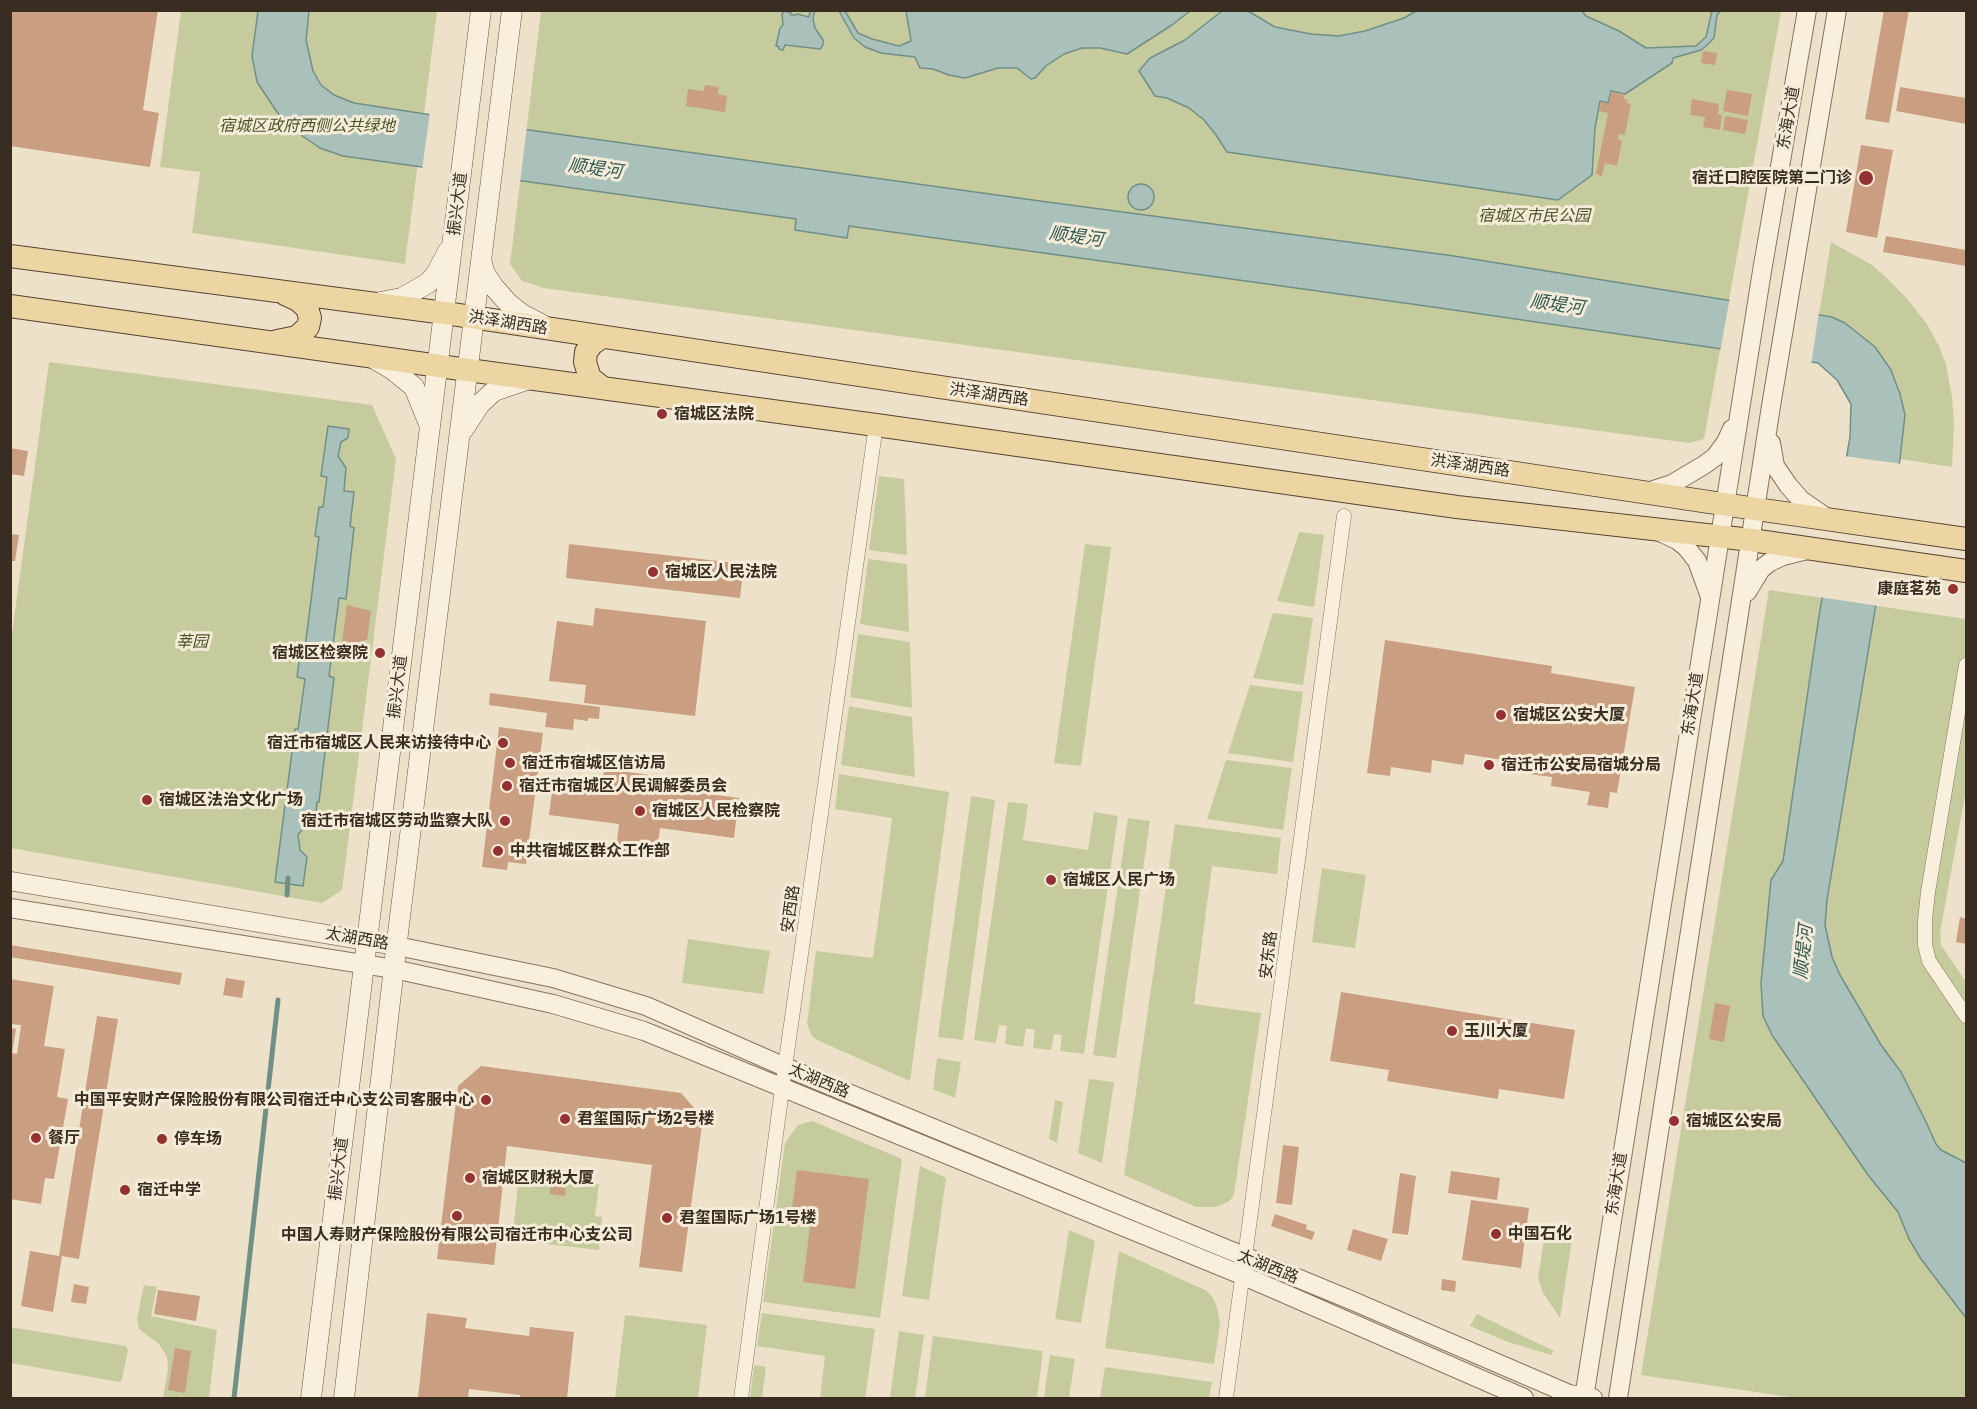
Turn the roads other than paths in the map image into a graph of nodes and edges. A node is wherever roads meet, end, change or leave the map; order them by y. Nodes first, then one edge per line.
1 (481, 10) edge
2 (512, 10) edge
3 (1807, 10) edge
4 (1837, 10) edge
5 (456, 218) junction
6 (486, 222) junction
7 (453, 241) junction
8 (10, 256) edge
9 (481, 261) junction
10 (278, 291) junction
11 (374, 303) junction
12 (10, 306) edge
13 (445, 313) junction
14 (475, 318) junction
15 (551, 329) junction
16 (602, 337) junction
17 (273, 342) junction
18 (368, 356) junction
19 (438, 366) junction
20 (468, 370) junction
21 (531, 378) junction
22 (603, 388) junction
23 (1739, 414) junction
24 (1770, 414) junction
25 (876, 425) junction
26 (430, 431) junction
27 (460, 435) junction
28 (424, 481) junction
29 (454, 485) junction
30 (1602, 486) junction
31 (1645, 493) junction
32 (1724, 505) junction
33 (1756, 509) junction
34 (1344, 516) dead end
35 (1828, 520) junction
36 (1594, 522) junction
37 (1866, 525) junction
38 (1653, 529) junction
39 (1720, 537) junction
40 (1966, 539) edge
41 (1751, 540) junction
42 (1810, 549) junction
43 (1862, 556) junction
44 (1966, 571) edge
45 (1710, 599) junction
46 (1742, 601) junction
47 (1966, 665) edge
48 (382, 816) junction
49 (412, 822) junction
50 (10, 881) edge
51 (10, 908) edge
52 (367, 940) junction
53 (397, 946) junction
54 (363, 964) junction
55 (394, 969) junction
56 (1966, 1016) edge
57 (785, 1067) junction
58 (349, 1081) junction
59 (381, 1085) junction
60 (782, 1088) junction
61 (1245, 1267) junction
62 (311, 1398) edge
63 (344, 1398) edge
64 (741, 1398) edge
65 (1226, 1398) edge
66 (1524, 1398) edge
67 (1587, 1398) edge
68 (1618, 1398) edge

1 - 5 main road, 振兴大道
2 - 6 main road, 振兴大道
3 - 23 street, 东海大道
4 - 24 street, 东海大道
5 - 6 main road
5 - 7 main road, 振兴大道
6 - 9 main road, 振兴大道
7 - 11 main road
7 - 13 main road, 振兴大道
8 - 10 main road, 洪泽湖西路
9 - 14 main road, 振兴大道
9 - 15 main road
10 - 11 main road, 洪泽湖西路
10 - 17 main road
11 - 13 main road, 洪泽湖西路
12 - 17 main road
13 - 14 main road, 洪泽湖西路
13 - 19 main road, 振兴大道
14 - 15 main road, 洪泽湖西路
14 - 20 main road, 振兴大道
15 - 16 main road, 洪泽湖西路
16 - 22 main road
16 - 30 main road, 洪泽湖西路
17 - 18 main road
18 - 19 main road
18 - 26 main road
19 - 20 main road
19 - 26 main road, 振兴大道
20 - 21 main road
20 - 27 main road, 振兴大道
21 - 22 main road
21 - 27 main road
22 - 25 main road
23 - 31 street
23 - 32 street, 东海大道
24 - 33 street, 东海大道
24 - 35 street
25 - 36 main road
25 - 57 street, 安西路
26 - 28 main road, 振兴大道
27 - 29 main road, 振兴大道
28 - 29 main road
28 - 48 main road, 振兴大道
29 - 49 main road, 振兴大道
30 - 31 main road, 洪泽湖西路
30 - 36 main road
31 - 32 main road, 洪泽湖西路
32 - 33 main road, 洪泽湖西路
32 - 39 street, 东海大道
33 - 35 main road, 洪泽湖西路
33 - 41 street, 东海大道
34 - 61 street, 安东路
35 - 37 main road, 洪泽湖西路
36 - 38 main road
37 - 40 main road, 洪泽湖西路
37 - 43 main road
38 - 39 main road
38 - 45 street
39 - 41 main road
39 - 45 street, 东海大道
41 - 42 main road
41 - 46 street, 东海大道
42 - 43 main road
42 - 46 street
43 - 44 main road
45 - 67 street, 东海大道
46 - 68 street, 东海大道
47 - 56 street
48 - 49 main road
48 - 52 main road, 振兴大道
49 - 53 main road, 振兴大道
50 - 52 street, 太湖西路
51 - 54 street, 太湖西路
52 - 53 street, 太湖西路
52 - 54 main road, 振兴大道
53 - 55 main road, 振兴大道
53 - 57 street, 太湖西路
54 - 55 street, 太湖西路
54 - 58 main road, 振兴大道
55 - 59 main road, 振兴大道
55 - 60 street, 太湖西路
57 - 60 street, 安西路
57 - 61 street, 太湖西路
58 - 59 main road
58 - 62 main road, 振兴大道
59 - 63 main road, 振兴大道
60 - 61 street, 太湖西路
60 - 64 street, 安西路
61 - 65 street, 安东路
61 - 66 street, 太湖西路
61 - 67 street, 太湖西路

